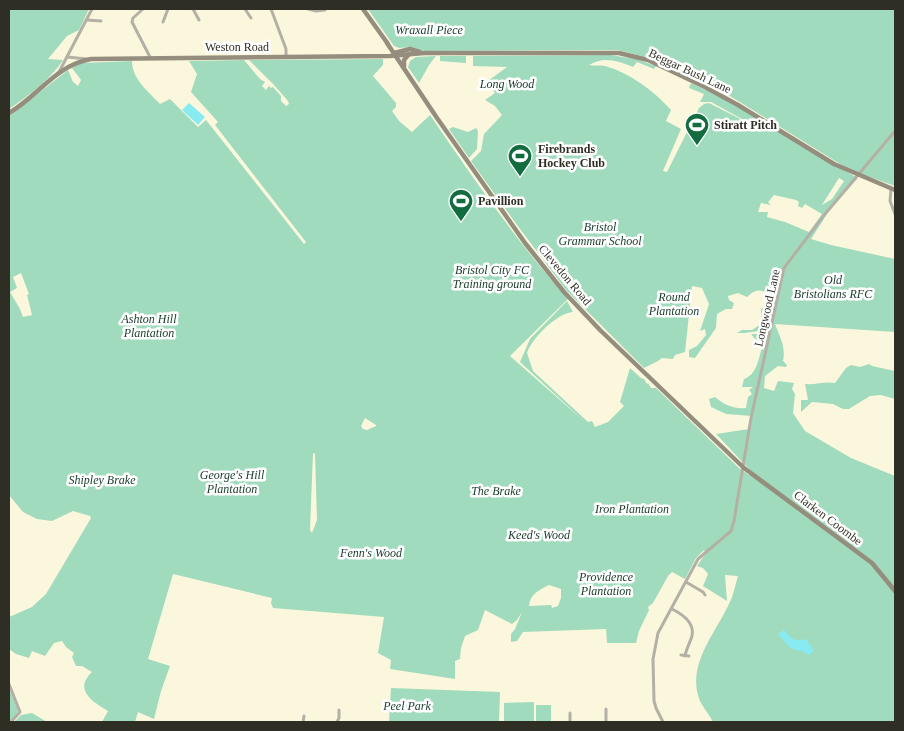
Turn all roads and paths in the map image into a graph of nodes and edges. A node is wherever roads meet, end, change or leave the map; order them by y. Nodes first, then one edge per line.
1 (92, 9) edge
2 (143, 9) edge
3 (168, 9) edge
4 (192, 9) edge
5 (271, 9) edge
6 (308, 9) edge
7 (363, 9) edge
8 (323, 11) edge
9 (245, 12) edge
10 (199, 18) dead end
11 (251, 18) dead end
12 (87, 20) junction
13 (98, 22) dead end
14 (162, 22) dead end
15 (424, 53) junction
16 (393, 54) junction
17 (409, 54) junction
18 (286, 56) junction
19 (67, 57) junction
20 (150, 57) junction
21 (88, 60) junction
22 (404, 68) junction
23 (59, 72) junction
24 (9, 113) edge
25 (895, 131) edge
26 (858, 176) junction
27 (893, 189) edge
28 (895, 214) edge
29 (744, 468) junction
30 (686, 582) junction
31 (895, 591) edge
32 (705, 595) dead end
33 (672, 609) junction
34 (685, 656) dead end
35 (9, 684) edge
36 (339, 710) dead end
37 (607, 712) dead end
38 (570, 713) dead end
39 (304, 716) dead end
40 (12, 722) edge
41 (303, 722) edge
42 (332, 722) edge
43 (338, 722) edge
44 (570, 722) edge
45 (606, 722) edge
46 (663, 722) edge

1 - 12 street
2 - 20 street
3 - 14 street
4 - 10 street
5 - 18 street
6 - 8 street
7 - 16 main road, Clevedon Road
9 - 11 street
12 - 13 street
12 - 19 street
15 - 16 main road, Beggar Bush Lane
15 - 17 main road, Beggar Bush Lane
15 - 26 main road, Beggar Bush Lane
16 - 17 main road, Beggar Bush Lane
16 - 18 main road, Weston Road
16 - 22 main road, Clevedon Road
17 - 22 main road
18 - 20 main road, Weston Road
19 - 21 street, Weston Road
19 - 23 street
20 - 21 main road, Weston Road
21 - 23 main road, Weston Road
22 - 29 main road, Clevedon Road
23 - 24 main road, Weston Road
25 - 26 street, Longwood Lane
26 - 27 main road, Beggar Bush Lane
26 - 29 street, Longwood Lane
27 - 28 street
29 - 30 street, Longwood Lane
29 - 31 main road, Clarken Coombe
30 - 32 street
30 - 33 street, Longwood Lane
33 - 34 street
33 - 46 street, Longwood Lane
35 - 40 street
36 - 43 street
37 - 45 street
38 - 44 street
39 - 41 street
42 - 43 street

